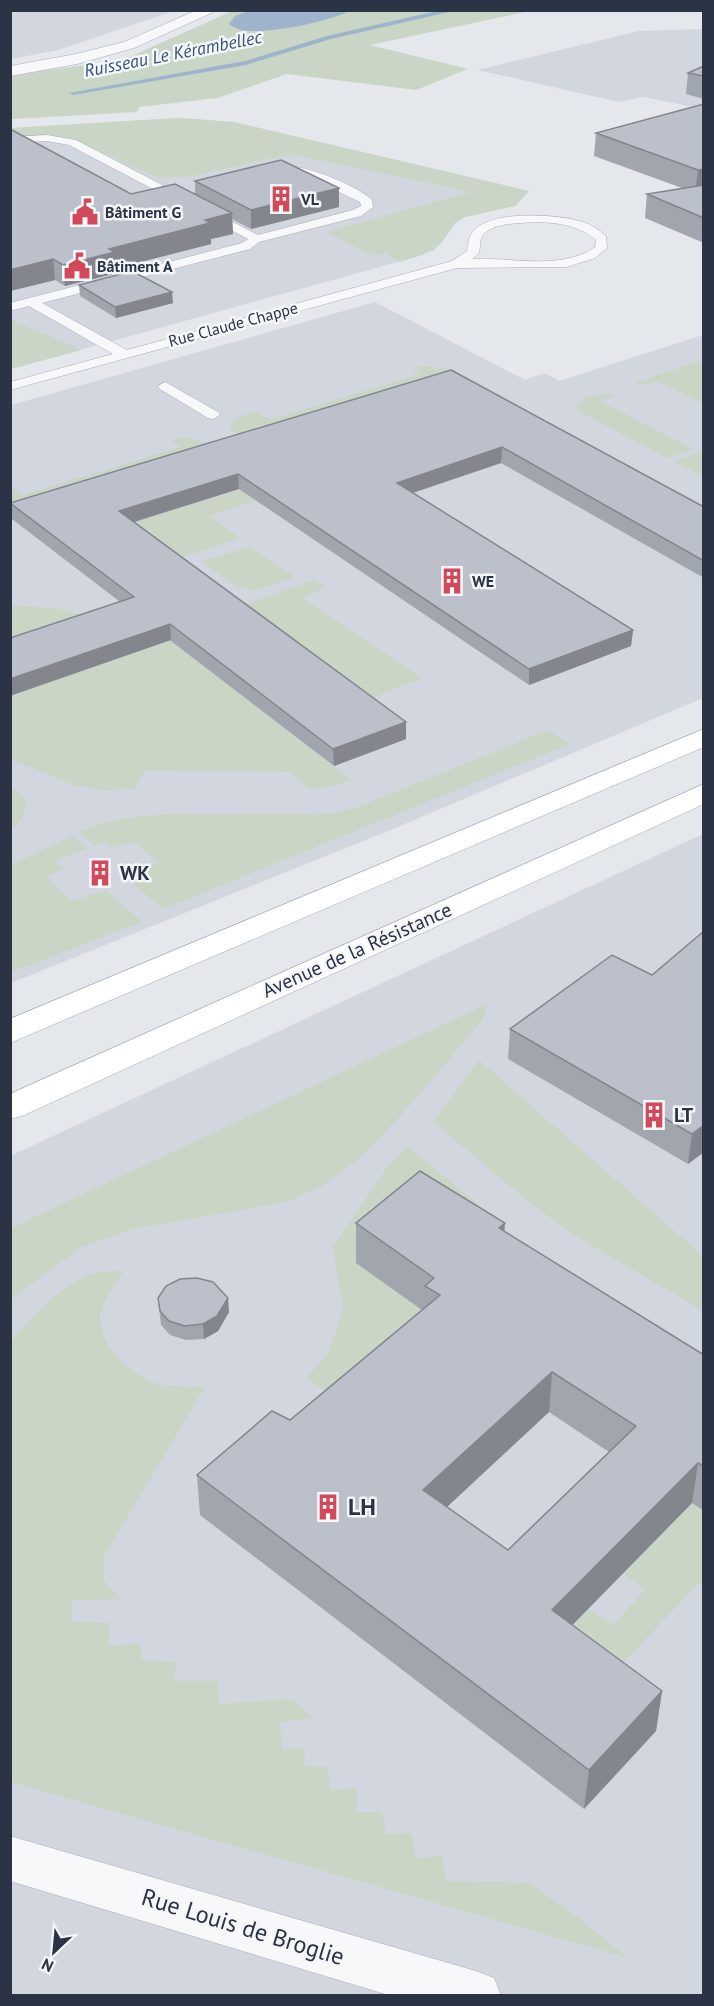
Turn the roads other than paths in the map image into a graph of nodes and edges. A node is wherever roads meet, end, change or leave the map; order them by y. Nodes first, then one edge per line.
1 (211, 10) edge
2 (10, 71) edge
3 (10, 140) edge
4 (256, 172) edge
5 (192, 188) dead end
6 (170, 193) junction
7 (280, 233) junction
8 (255, 239) junction
9 (295, 241) dead end
10 (456, 264) junction
11 (31, 302) junction
12 (10, 307) edge
13 (124, 354) junction
14 (10, 386) edge
15 (165, 386) dead end
16 (213, 415) dead end
17 (704, 737) edge
18 (704, 793) edge
19 (10, 1032) edge
20 (10, 1108) edge
21 (10, 1858) edge
22 (476, 1995) edge

1 - 2 street
3 - 6 lane
4 - 7 lane
5 - 6 lane
6 - 8 lane
7 - 8 lane
7 - 9 lane
8 - 11 lane
10 - 10 lane, Rue Claude Chappe
10 - 13 lane, Rue Claude Chappe
11 - 12 lane
11 - 13 lane
13 - 14 lane, Rue Claude Chappe
15 - 16 lane
17 - 19 main road
18 - 20 main road, Avenue de la Résistance
21 - 22 street, Rue Louis de Broglie

